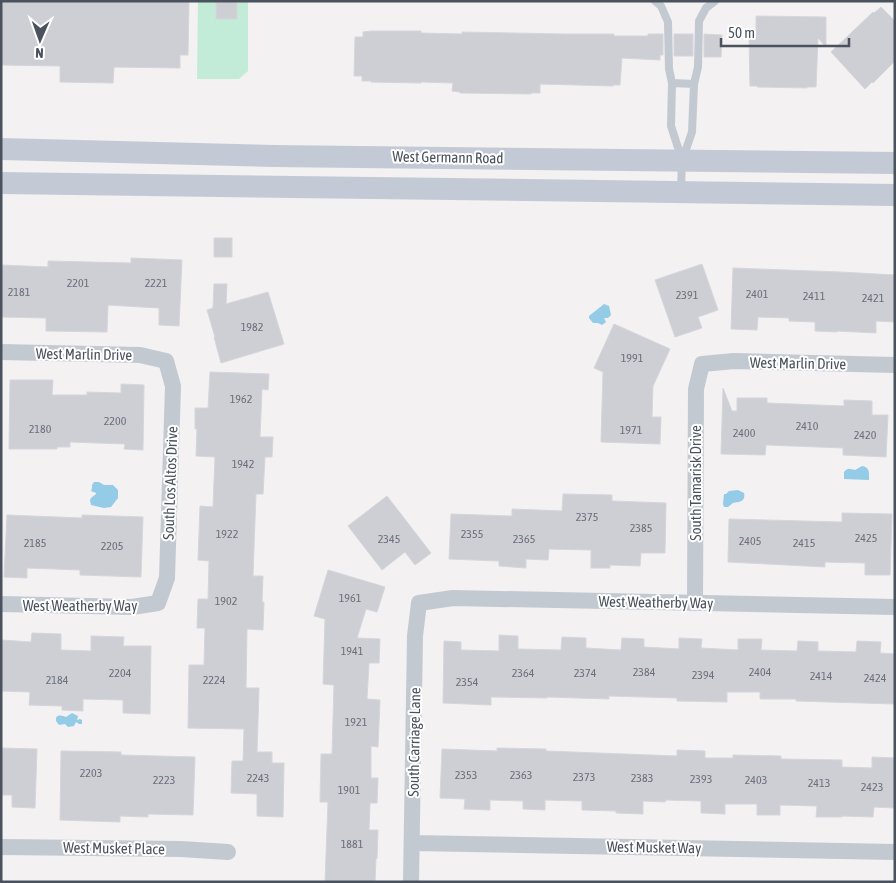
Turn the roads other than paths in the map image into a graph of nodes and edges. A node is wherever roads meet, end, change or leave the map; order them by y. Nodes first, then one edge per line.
1 (656, 1) edge
2 (715, 1) edge
3 (672, 82) junction
4 (694, 84) junction
5 (1, 149) edge
6 (682, 160) junction
7 (895, 163) edge
8 (1, 183) edge
9 (681, 192) junction
10 (895, 195) edge
11 (1, 352) edge
12 (166, 361) joint
13 (702, 364) joint
14 (895, 365) edge
15 (158, 603) joint
16 (419, 603) joint
17 (695, 603) junction
18 (1, 604) edge
19 (895, 607) edge
20 (413, 843) junction
21 (1, 846) edge
22 (228, 852) dead end
23 (895, 852) edge
24 (411, 882) edge

1 - 3 lane
2 - 4 lane
3 - 4 lane
3 - 6 lane
4 - 6 lane
5 - 6 main road, West Germann Road
6 - 7 main road, West Germann Road
6 - 9 lane
8 - 9 main road
9 - 10 main road
11 - 12 street, West Marlin Drive
12 - 15 street, South Los Altos Drive
13 - 14 street, West Marlin Drive
13 - 17 street, South Tamarisk Drive
15 - 18 street, West Weatherby Way
16 - 17 street, West Weatherby Way
16 - 20 street, South Carriage Lane
17 - 19 street, West Weatherby Way
20 - 23 street, West Musket Way
20 - 24 street, South Carriage Lane
21 - 22 street, West Musket Place

